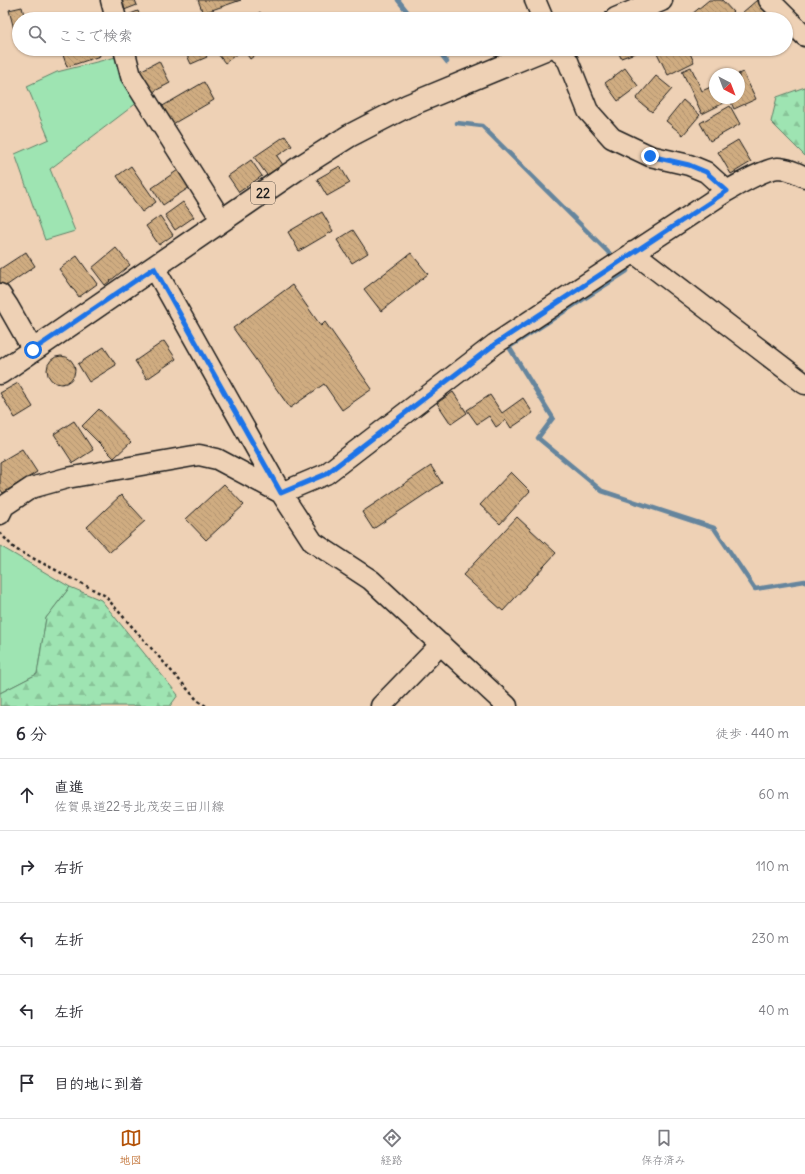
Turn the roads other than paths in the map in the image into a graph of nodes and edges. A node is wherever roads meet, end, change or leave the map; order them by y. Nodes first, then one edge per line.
1 (111, 0) edge
2 (535, 0) edge
3 (661, 0) edge
4 (769, 0) edge
5 (114, 12) edge
6 (540, 12) edge
7 (633, 12) edge
8 (781, 12) edge
9 (793, 24) edge
10 (805, 36) edge
11 (126, 56) edge
12 (528, 56) edge
13 (564, 56) edge
14 (805, 176) edge
15 (727, 191) junction
16 (222, 221) junction
17 (633, 252) junction
18 (154, 268) junction
19 (0, 294) edge
20 (33, 350) junction
21 (0, 373) edge
22 (805, 384) edge
23 (281, 493) junction
24 (1, 507) edge
25 (441, 644) junction
26 (381, 706) edge
27 (507, 706) edge

1 - 5 street
2 - 6 street
3 - 7 main road
4 - 8 street
9 - 10 street
11 - 16 street
12 - 16 main road, 22
13 - 15 street
14 - 15 street
15 - 17 street
16 - 18 main road, 22
17 - 22 street
17 - 23 street
18 - 20 main road, 22
18 - 23 street
19 - 20 street
20 - 21 main road, 22
23 - 24 street
23 - 25 street
25 - 26 street
25 - 27 street

